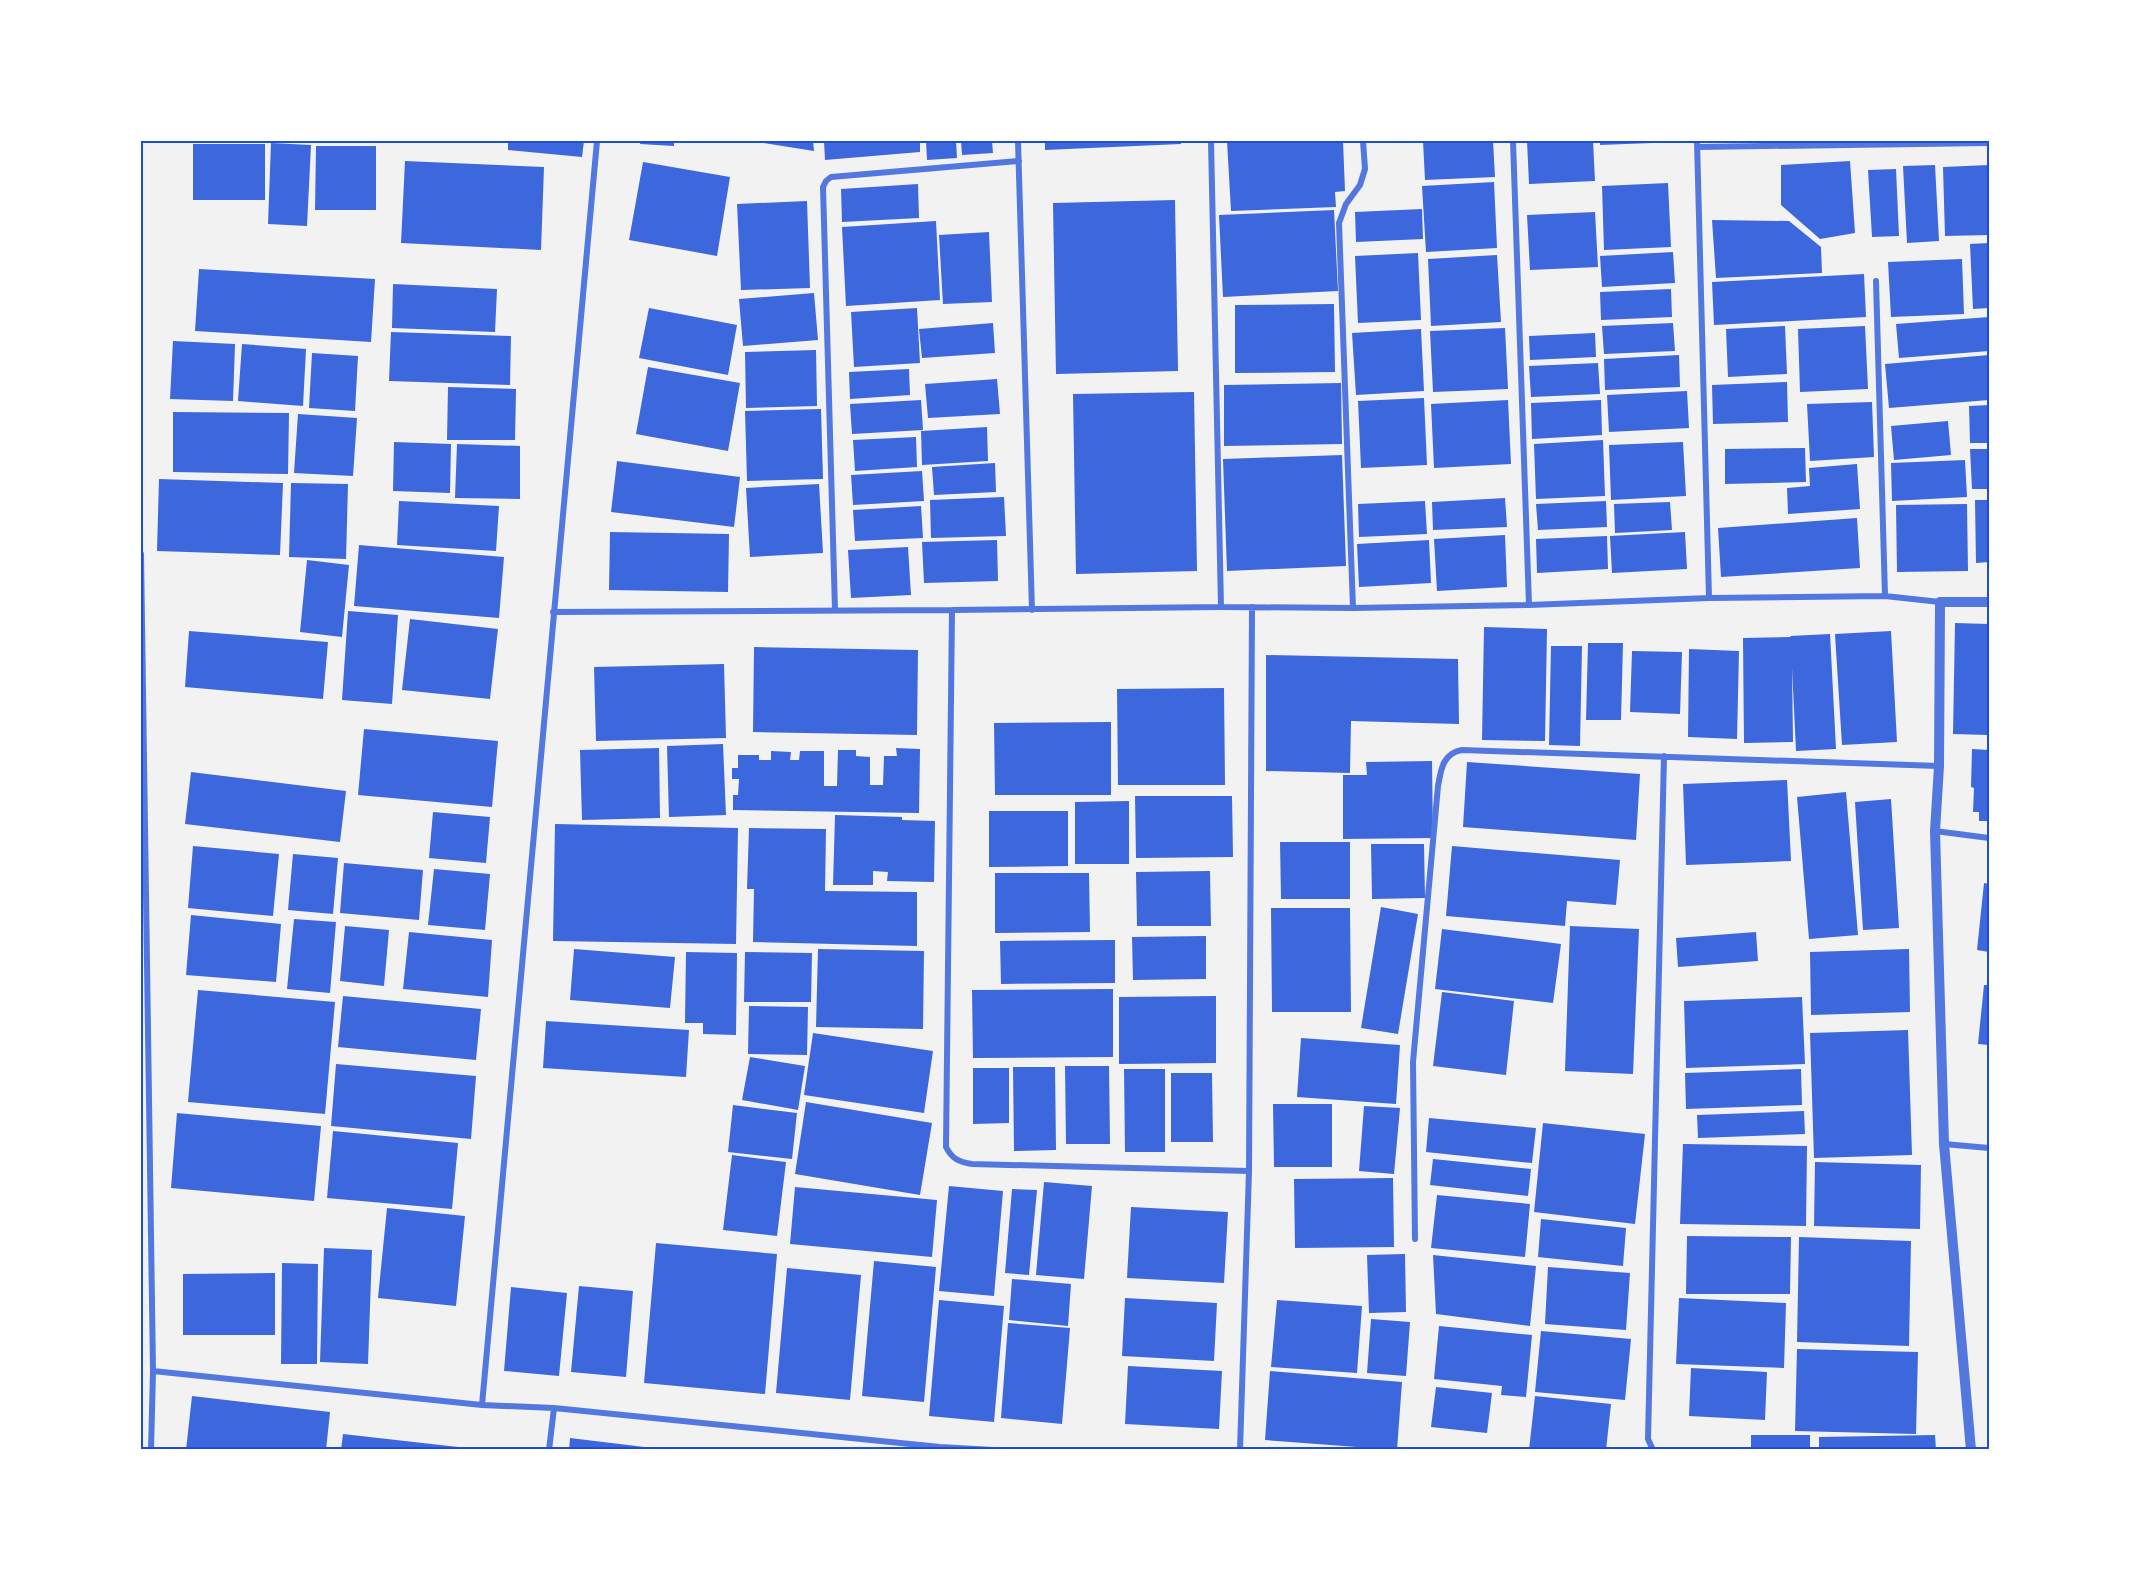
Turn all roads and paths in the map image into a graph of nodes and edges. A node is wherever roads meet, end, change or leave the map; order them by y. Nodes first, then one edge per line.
1 (597, 141) edge
2 (1018, 141) edge
3 (1211, 141) edge
4 (1364, 141) edge
5 (1513, 141) edge
6 (1989, 142) edge
7 (1697, 144) edge
8 (1019, 162) junction
9 (1876, 281) dead end
10 (141, 554) edge
11 (1885, 596) junction
12 (1709, 598) junction
13 (1940, 602) junction
14 (1989, 602) edge
15 (1529, 605) junction
16 (1221, 607) junction
17 (1252, 607) junction
18 (1353, 608) junction
19 (835, 610) junction
20 (952, 610) junction
21 (1032, 610) junction
22 (553, 612) junction
23 (1664, 756) junction
24 (1939, 766) junction
25 (1935, 831) junction
26 (1989, 838) edge
27 (1944, 1144) junction
28 (1989, 1148) edge
29 (1249, 1171) junction
30 (1415, 1239) dead end
31 (153, 1371) junction
32 (482, 1405) junction
33 (554, 1408) junction
34 (940, 1449) edge
35 (151, 1450) edge
36 (549, 1450) edge
37 (993, 1450) edge
38 (1240, 1450) edge
39 (1653, 1450) edge
40 (1971, 1450) edge

1 - 22 street
2 - 8 street
3 - 16 street
4 - 18 street
5 - 15 street
6 - 7 street
7 - 12 street
8 - 19 street
8 - 21 street
9 - 11 street
10 - 31 street
11 - 12 street
11 - 13 street
12 - 15 street
13 - 14 street
13 - 24 street
15 - 18 street
16 - 17 street
16 - 21 street
17 - 18 street
17 - 29 street
19 - 20 street
19 - 22 street
20 - 21 street
20 - 29 street
22 - 32 street
23 - 24 street
23 - 30 street
23 - 39 street
24 - 25 street
25 - 26 street
25 - 27 street
27 - 28 street
27 - 40 street
29 - 38 street
31 - 32 street
31 - 35 street
32 - 33 street
33 - 34 street
33 - 36 street
34 - 37 street

